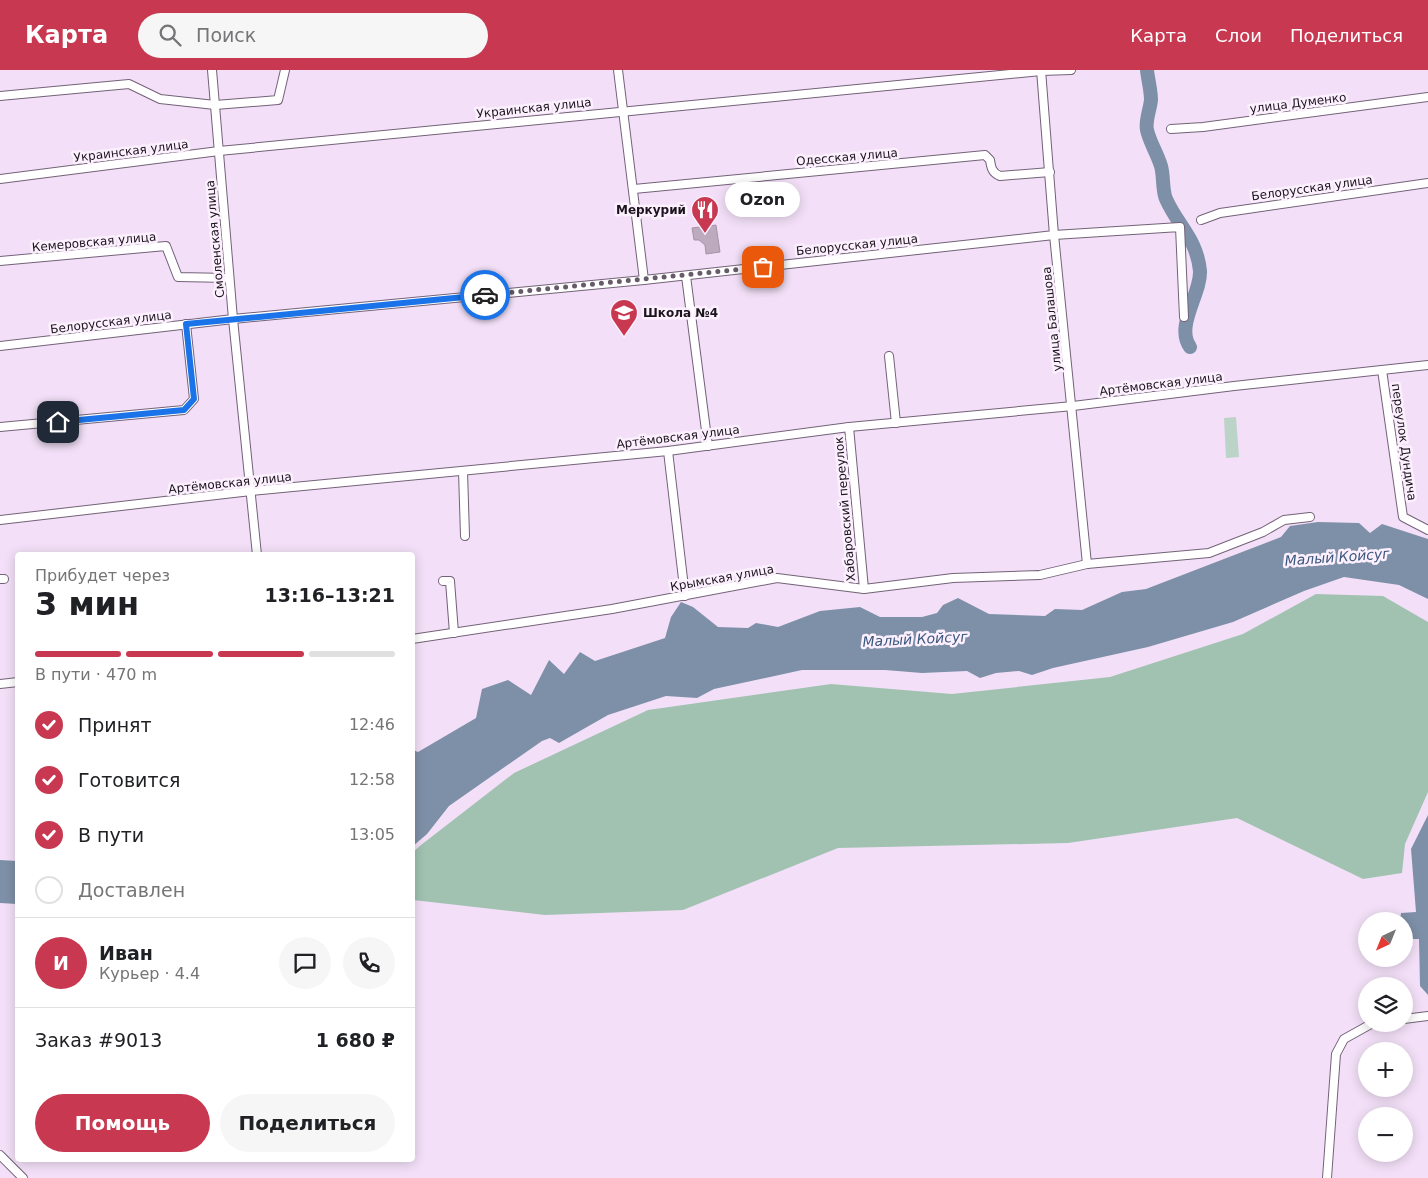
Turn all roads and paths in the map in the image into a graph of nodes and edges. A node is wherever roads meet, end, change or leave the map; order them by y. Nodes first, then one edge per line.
1 (212, 70) edge
2 (285, 70) edge
3 (618, 70) edge
4 (1071, 70) edge
5 (1041, 71) edge
6 (0, 96) edge
7 (1428, 97) edge
8 (215, 105) junction
9 (622, 111) junction
10 (1171, 129) dead end
11 (219, 151) junction
12 (1050, 172) junction
13 (0, 180) edge
14 (1428, 183) edge
15 (634, 189) junction
16 (1201, 220) dead end
17 (1054, 235) junction
18 (0, 261) edge
19 (686, 276) junction
20 (229, 278) junction
21 (644, 280) junction
22 (1184, 318) dead end
23 (233, 319) junction
24 (186, 324) junction
25 (0, 346) edge
26 (889, 356) dead end
27 (1428, 365) edge
28 (1382, 370) junction
29 (1073, 406) junction
30 (896, 423) junction
31 (0, 427) edge
32 (849, 427) junction
33 (708, 446) junction
34 (668, 451) junction
35 (463, 471) junction
36 (251, 491) junction
37 (1310, 517) dead end
38 (0, 520) edge
39 (1428, 530) edge
40 (465, 536) dead end
41 (257, 552) edge
42 (1087, 564) junction
43 (443, 581) dead end
44 (864, 589) junction
45 (686, 596) junction
46 (454, 633) junction
47 (415, 639) edge
48 (15, 682) edge
49 (0, 684) edge
50 (1428, 1016) edge
51 (1413, 1018) edge
52 (1358, 1031) edge
53 (0, 1154) edge
54 (23, 1178) edge
55 (1327, 1178) edge

1 - 8 street, Смоленская улица
2 - 8 street
3 - 9 street
4 - 5 street, Украинская улица
5 - 9 street, Украинская улица
5 - 12 street, улица Балашова
6 - 8 street
7 - 10 street, улица Думенко
8 - 11 street, Смоленская улица
9 - 11 street, Украинская улица
9 - 15 street
11 - 13 street, Украинская улица
11 - 20 street, Смоленская улица
12 - 15 street, Одесская улица
12 - 17 street, улица Балашова
14 - 16 street, Белорусская улица
15 - 21 street
17 - 19 street, Белорусская улица
17 - 22 street, Белорусская улица
17 - 29 street, улица Балашова
18 - 20 street, Кемеровская улица
19 - 21 street, Белорусская улица
19 - 33 street
20 - 23 street, Смоленская улица
21 - 23 street, Белорусская улица
23 - 24 street, Белорусская улица
23 - 36 street, Смоленская улица
24 - 25 street, Белорусская улица
24 - 31 street
26 - 30 street
27 - 28 street, Артёмовская улица
28 - 29 street, Артёмовская улица
28 - 39 street, переулок Дундича
29 - 30 street, Артёмовская улица
29 - 42 street, улица Балашова
30 - 32 street, Артёмовская улица
32 - 33 street, Артёмовская улица
32 - 44 street, Хабаровский переулок
33 - 34 street, Артёмовская улица
34 - 35 street, Артёмовская улица
34 - 45 street
35 - 36 street, Артёмовская улица
35 - 40 street
36 - 38 street, Артёмовская улица
36 - 41 street, Смоленская улица
37 - 42 street, Крымская улица
42 - 44 street, Крымская улица
43 - 46 street
44 - 45 street, Крымская улица
45 - 46 street, Крымская улица
46 - 47 street, Крымская улица
48 - 49 street
50 - 51 street
52 - 55 street
53 - 54 street

